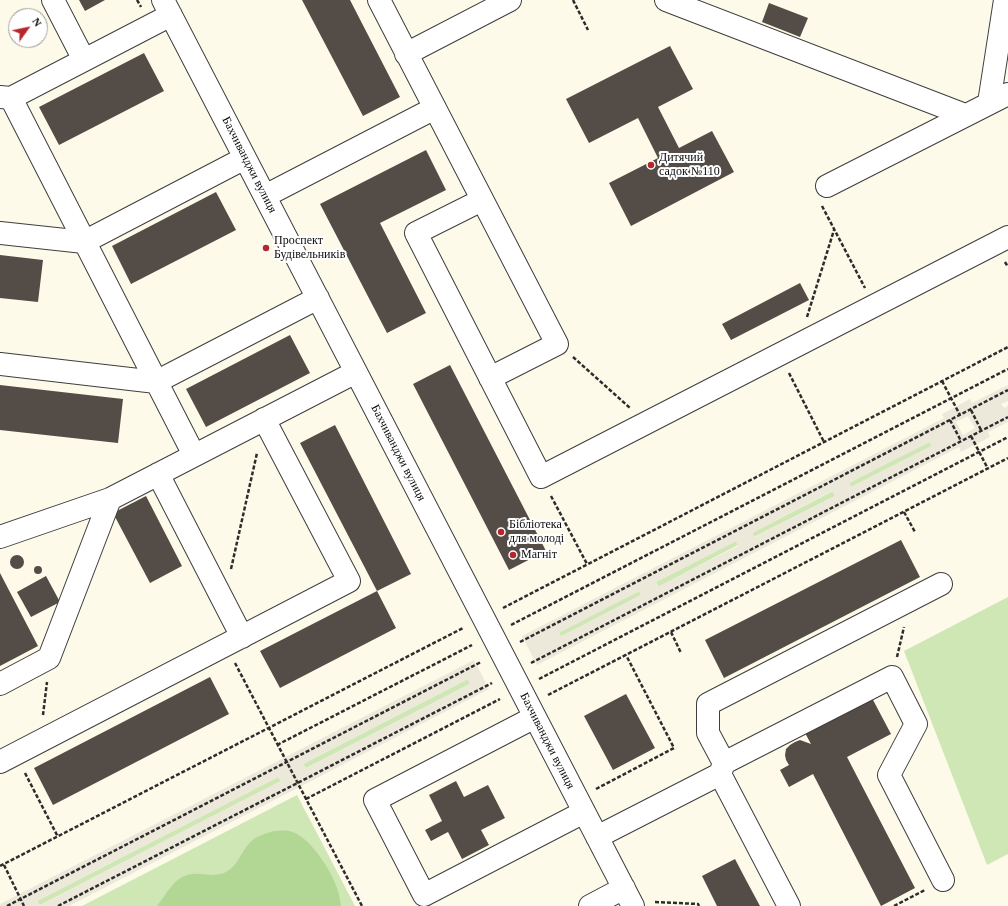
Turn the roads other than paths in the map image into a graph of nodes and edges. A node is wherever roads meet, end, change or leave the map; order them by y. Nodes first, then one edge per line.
1 (53, 0) edge
2 (379, 0) edge
3 (510, 0) edge
4 (1005, 0) edge
5 (673, 1) edge
6 (167, 8) edge
7 (406, 54) junction
8 (84, 60) junction
9 (1008, 94) edge
10 (5, 97) edge
11 (988, 103) junction
12 (435, 108) junction
13 (965, 115) junction
14 (245, 158) junction
15 (265, 196) junction
16 (824, 196) road end
17 (482, 200) junction
18 (0, 233) edge
19 (1008, 237) edge
20 (84, 242) junction
21 (318, 298) junction
22 (0, 364) edge
23 (356, 372) junction
24 (490, 378) junction
25 (156, 382) junction
26 (264, 419) junction
27 (194, 456) junction
28 (158, 474) junction
29 (110, 499) junction
30 (0, 537) edge
31 (941, 584) dead end
32 (233, 641) junction
33 (0, 684) edge
34 (535, 717) junction
35 (8, 758) edge
36 (722, 768) junction
37 (584, 812) junction
38 (597, 838) junction
39 (943, 880) road end
40 (628, 897) edge
41 (590, 906) edge
42 (789, 906) edge

1 - 8 street
2 - 7 street
3 - 7 street
4 - 11 street
5 - 13 street
6 - 8 street
6 - 14 street, Бахчиванджи вулиця
7 - 12 street
8 - 10 street
9 - 11 street
10 - 20 street
11 - 13 street
12 - 15 street
12 - 17 street
13 - 16 street
14 - 15 street, Бахчиванджи вулиця
14 - 20 street
15 - 21 street, Бахчиванджи вулиця
17 - 24 street
17 - 24 street
18 - 20 street
19 - 24 street
20 - 25 street
21 - 23 street, Бахчиванджи вулиця
21 - 25 street
22 - 25 street
23 - 26 street
23 - 34 street, Бахчиванджи вулиця
25 - 27 street
26 - 27 street
26 - 32 street
27 - 28 street
28 - 29 street
28 - 32 street
29 - 30 street
29 - 33 street
31 - 36 street
32 - 35 street
34 - 37 street, Бахчиванджи вулиця
34 - 37 street
36 - 38 street
36 - 39 street
36 - 42 street
37 - 38 street, Бахчиванджи вулиця
38 - 40 street, Бахчиванджи вулиця
40 - 41 street

